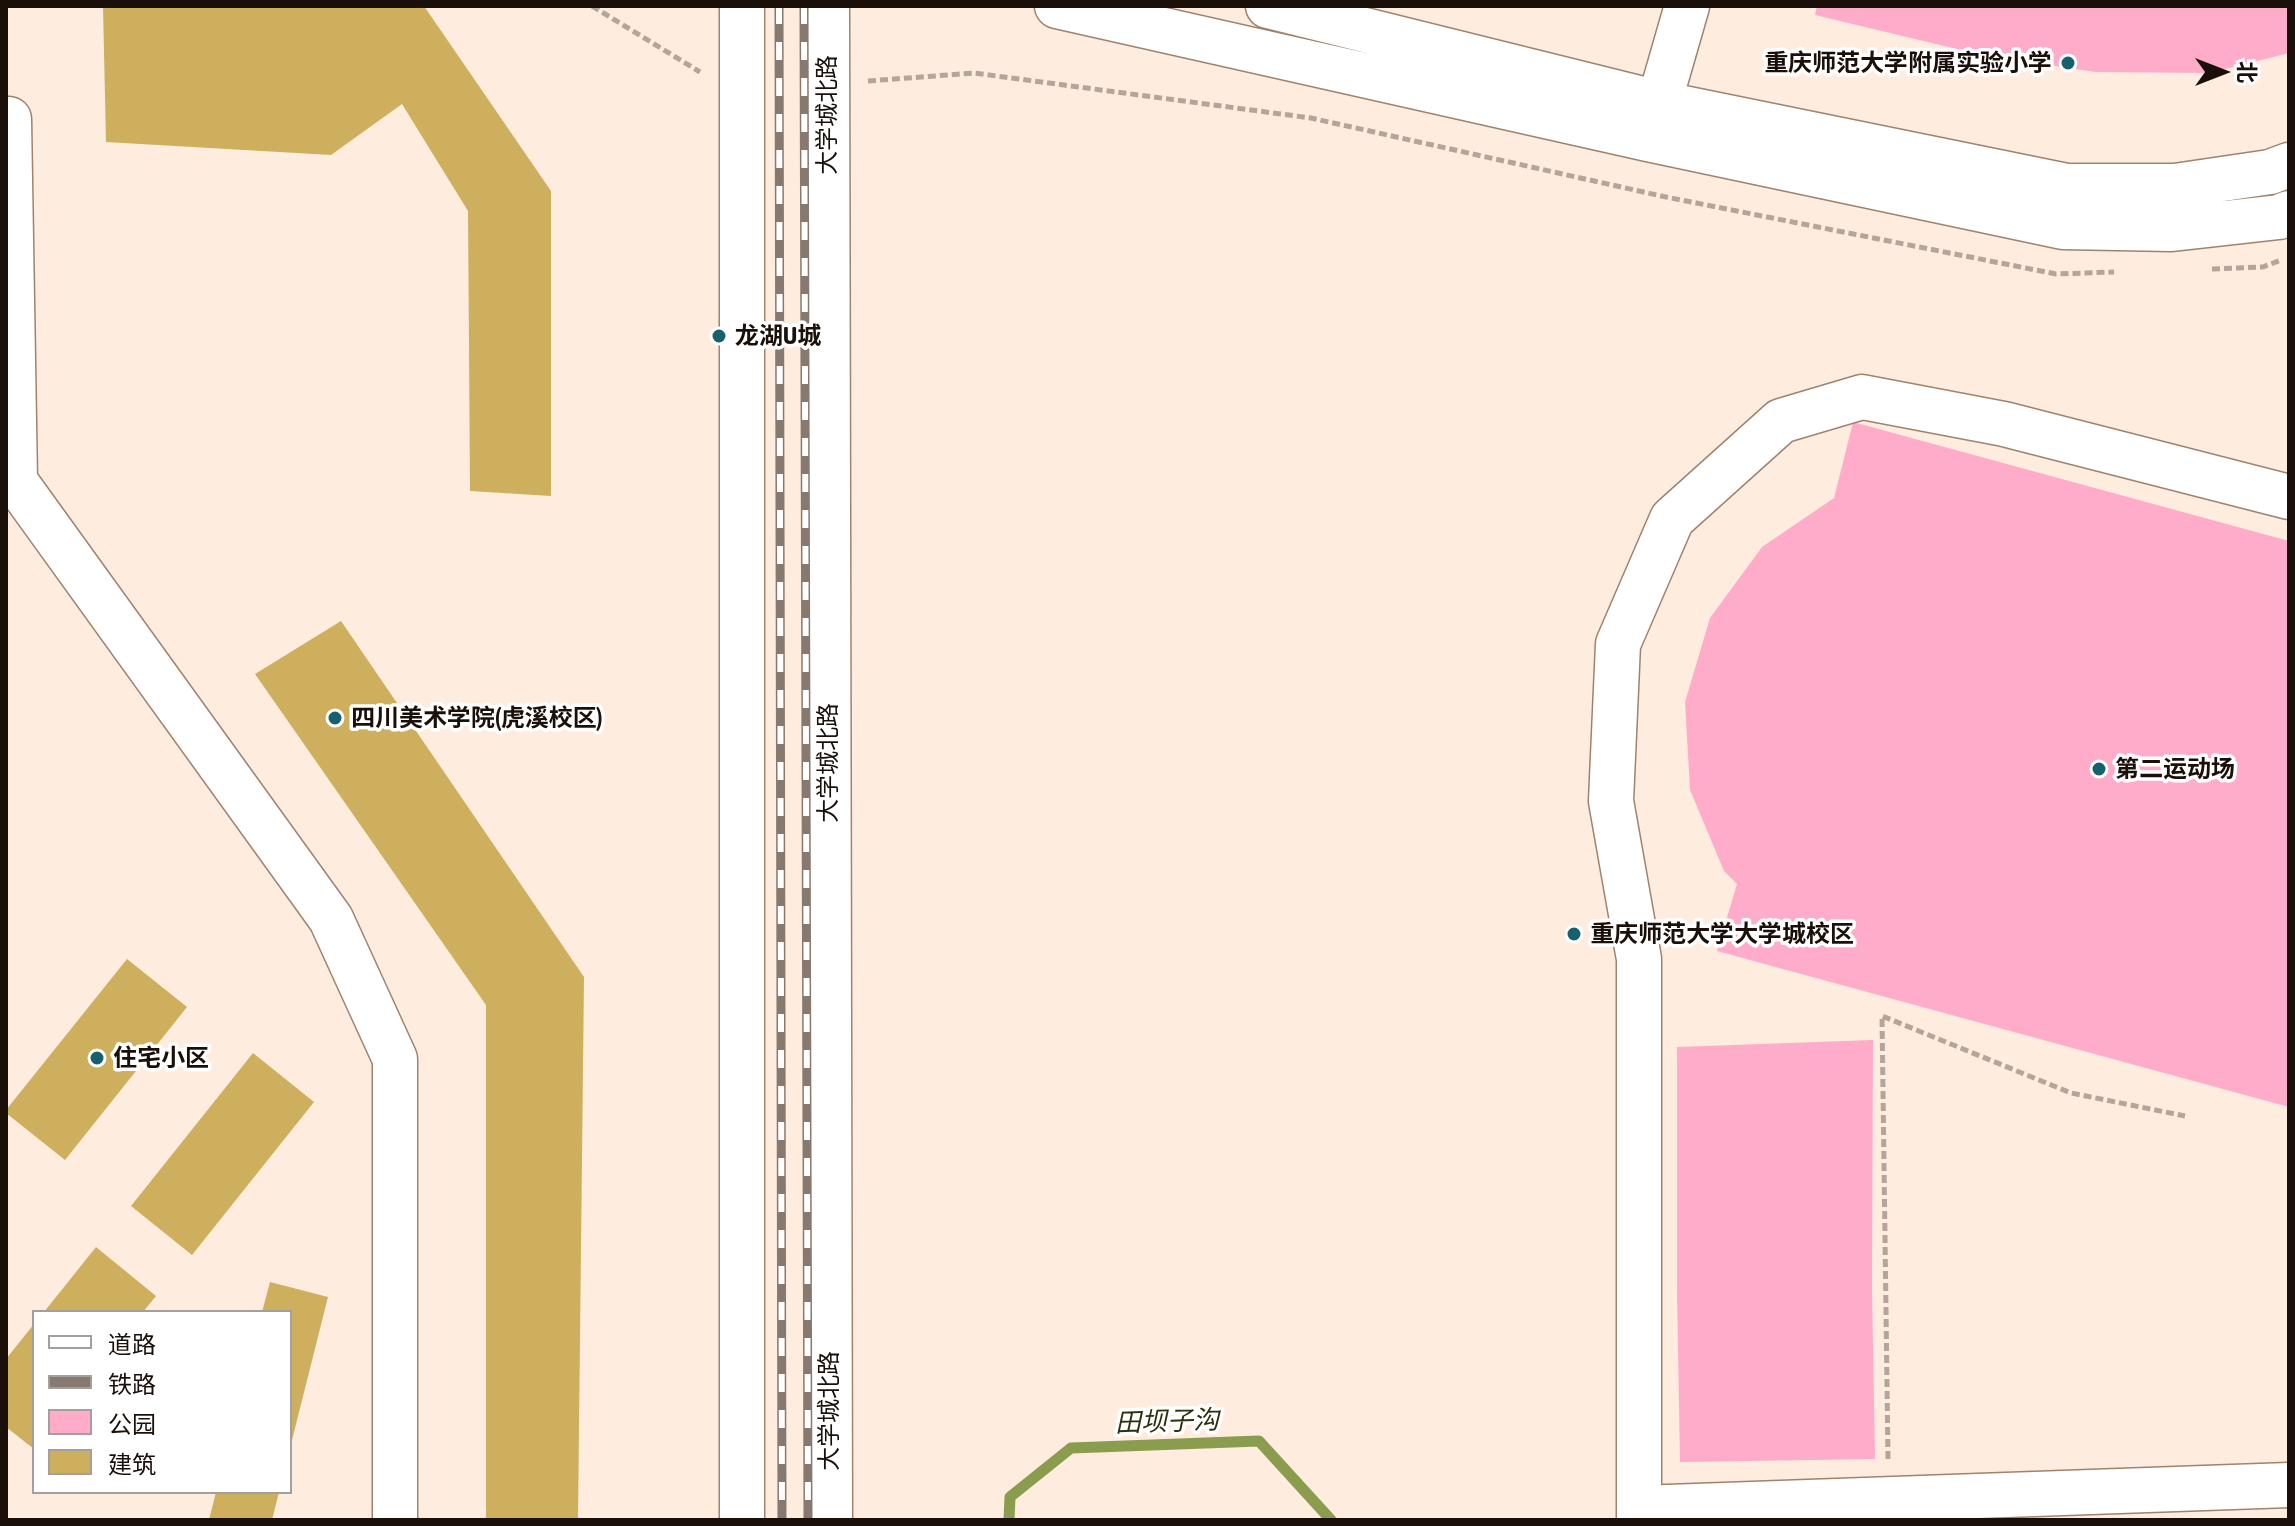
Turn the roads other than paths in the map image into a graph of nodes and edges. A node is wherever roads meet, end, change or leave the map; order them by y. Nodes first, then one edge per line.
1 (742, 6) edge
2 (827, 6) edge
3 (1057, 6) edge
4 (1268, 6) edge
5 (1687, 6) edge
6 (6, 119) edge
7 (1653, 121) junction
8 (2289, 165) edge
9 (2289, 213) edge
10 (11, 483) edge
11 (2289, 497) edge
12 (2289, 1485) edge
13 (1639, 1514) edge
14 (395, 1520) edge
15 (742, 1520) edge
16 (830, 1520) edge

1 - 15 main road
2 - 16 main road, 大学城北路
3 - 7 main road
4 - 7 main road
5 - 7 main road
6 - 10 main road
7 - 8 main road
7 - 9 main road
10 - 14 main road
11 - 13 main road
12 - 13 main road

